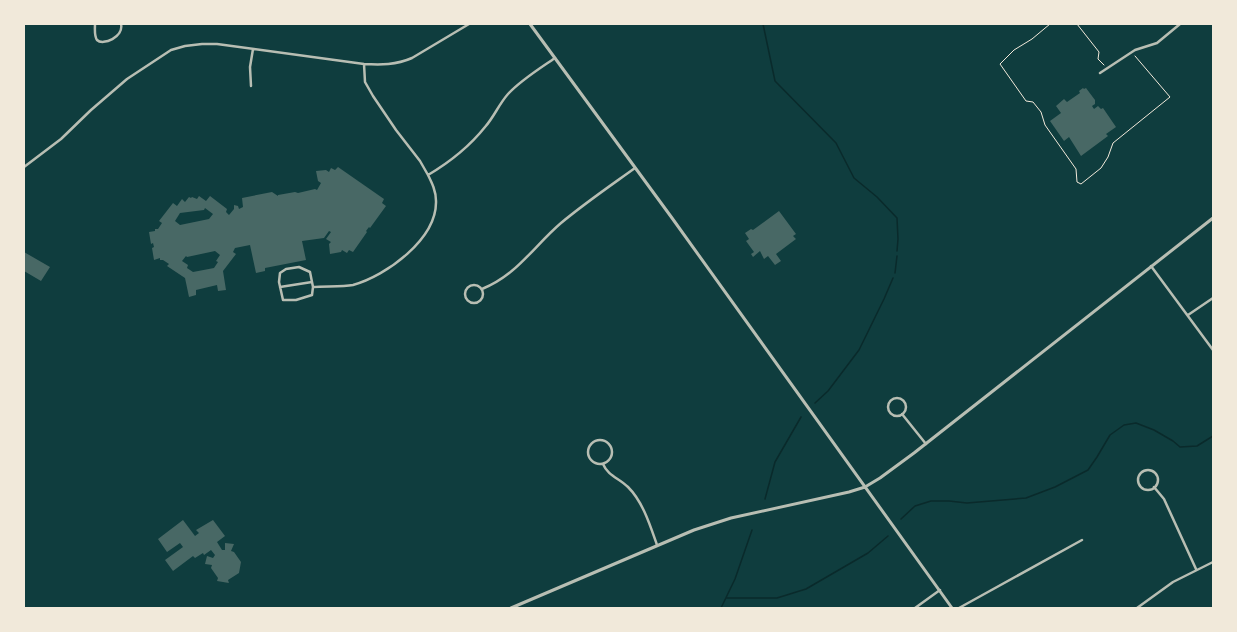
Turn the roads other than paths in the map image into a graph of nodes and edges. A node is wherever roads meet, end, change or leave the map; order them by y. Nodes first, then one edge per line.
1 (94, 24) edge
2 (121, 24) edge
3 (469, 24) edge
4 (530, 24) edge
5 (1180, 24) edge
6 (254, 49) junction
7 (555, 58) junction
8 (364, 64) junction
9 (1100, 73) dead end
10 (251, 86) dead end
11 (24, 167) edge
12 (635, 168) junction
13 (428, 174) junction
14 (1213, 218) edge
15 (1151, 266) junction
16 (312, 282) junction
17 (280, 287) junction
18 (313, 287) junction
19 (482, 288) junction
20 (1213, 298) edge
21 (1188, 315) junction
22 (1213, 350) edge
23 (902, 414) junction
24 (926, 444) junction
25 (603, 464) junction
26 (865, 486) junction
27 (1154, 488) junction
28 (1082, 540) dead end
29 (657, 545) junction
30 (1213, 562) edge
31 (1196, 569) junction
32 (940, 590) junction
33 (512, 608) edge
34 (915, 608) edge
35 (952, 608) edge
36 (959, 608) edge
37 (1137, 608) edge

1 - 2 street
3 - 8 street
4 - 7 street
5 - 9 street
6 - 8 street
6 - 10 street
6 - 11 street
7 - 12 street
7 - 13 street
8 - 13 street
12 - 19 street
12 - 26 street
13 - 18 street
14 - 15 street
15 - 21 street
15 - 24 street
16 - 17 street
16 - 17 street
16 - 18 street
17 - 18 street
19 - 19 street
20 - 21 street
21 - 22 street
23 - 23 street
23 - 24 street
24 - 26 street
25 - 25 street
25 - 29 street
26 - 29 street
26 - 32 street
27 - 27 street
27 - 31 street
28 - 36 street
29 - 33 street
30 - 31 street
31 - 37 street
32 - 34 street
32 - 35 street

